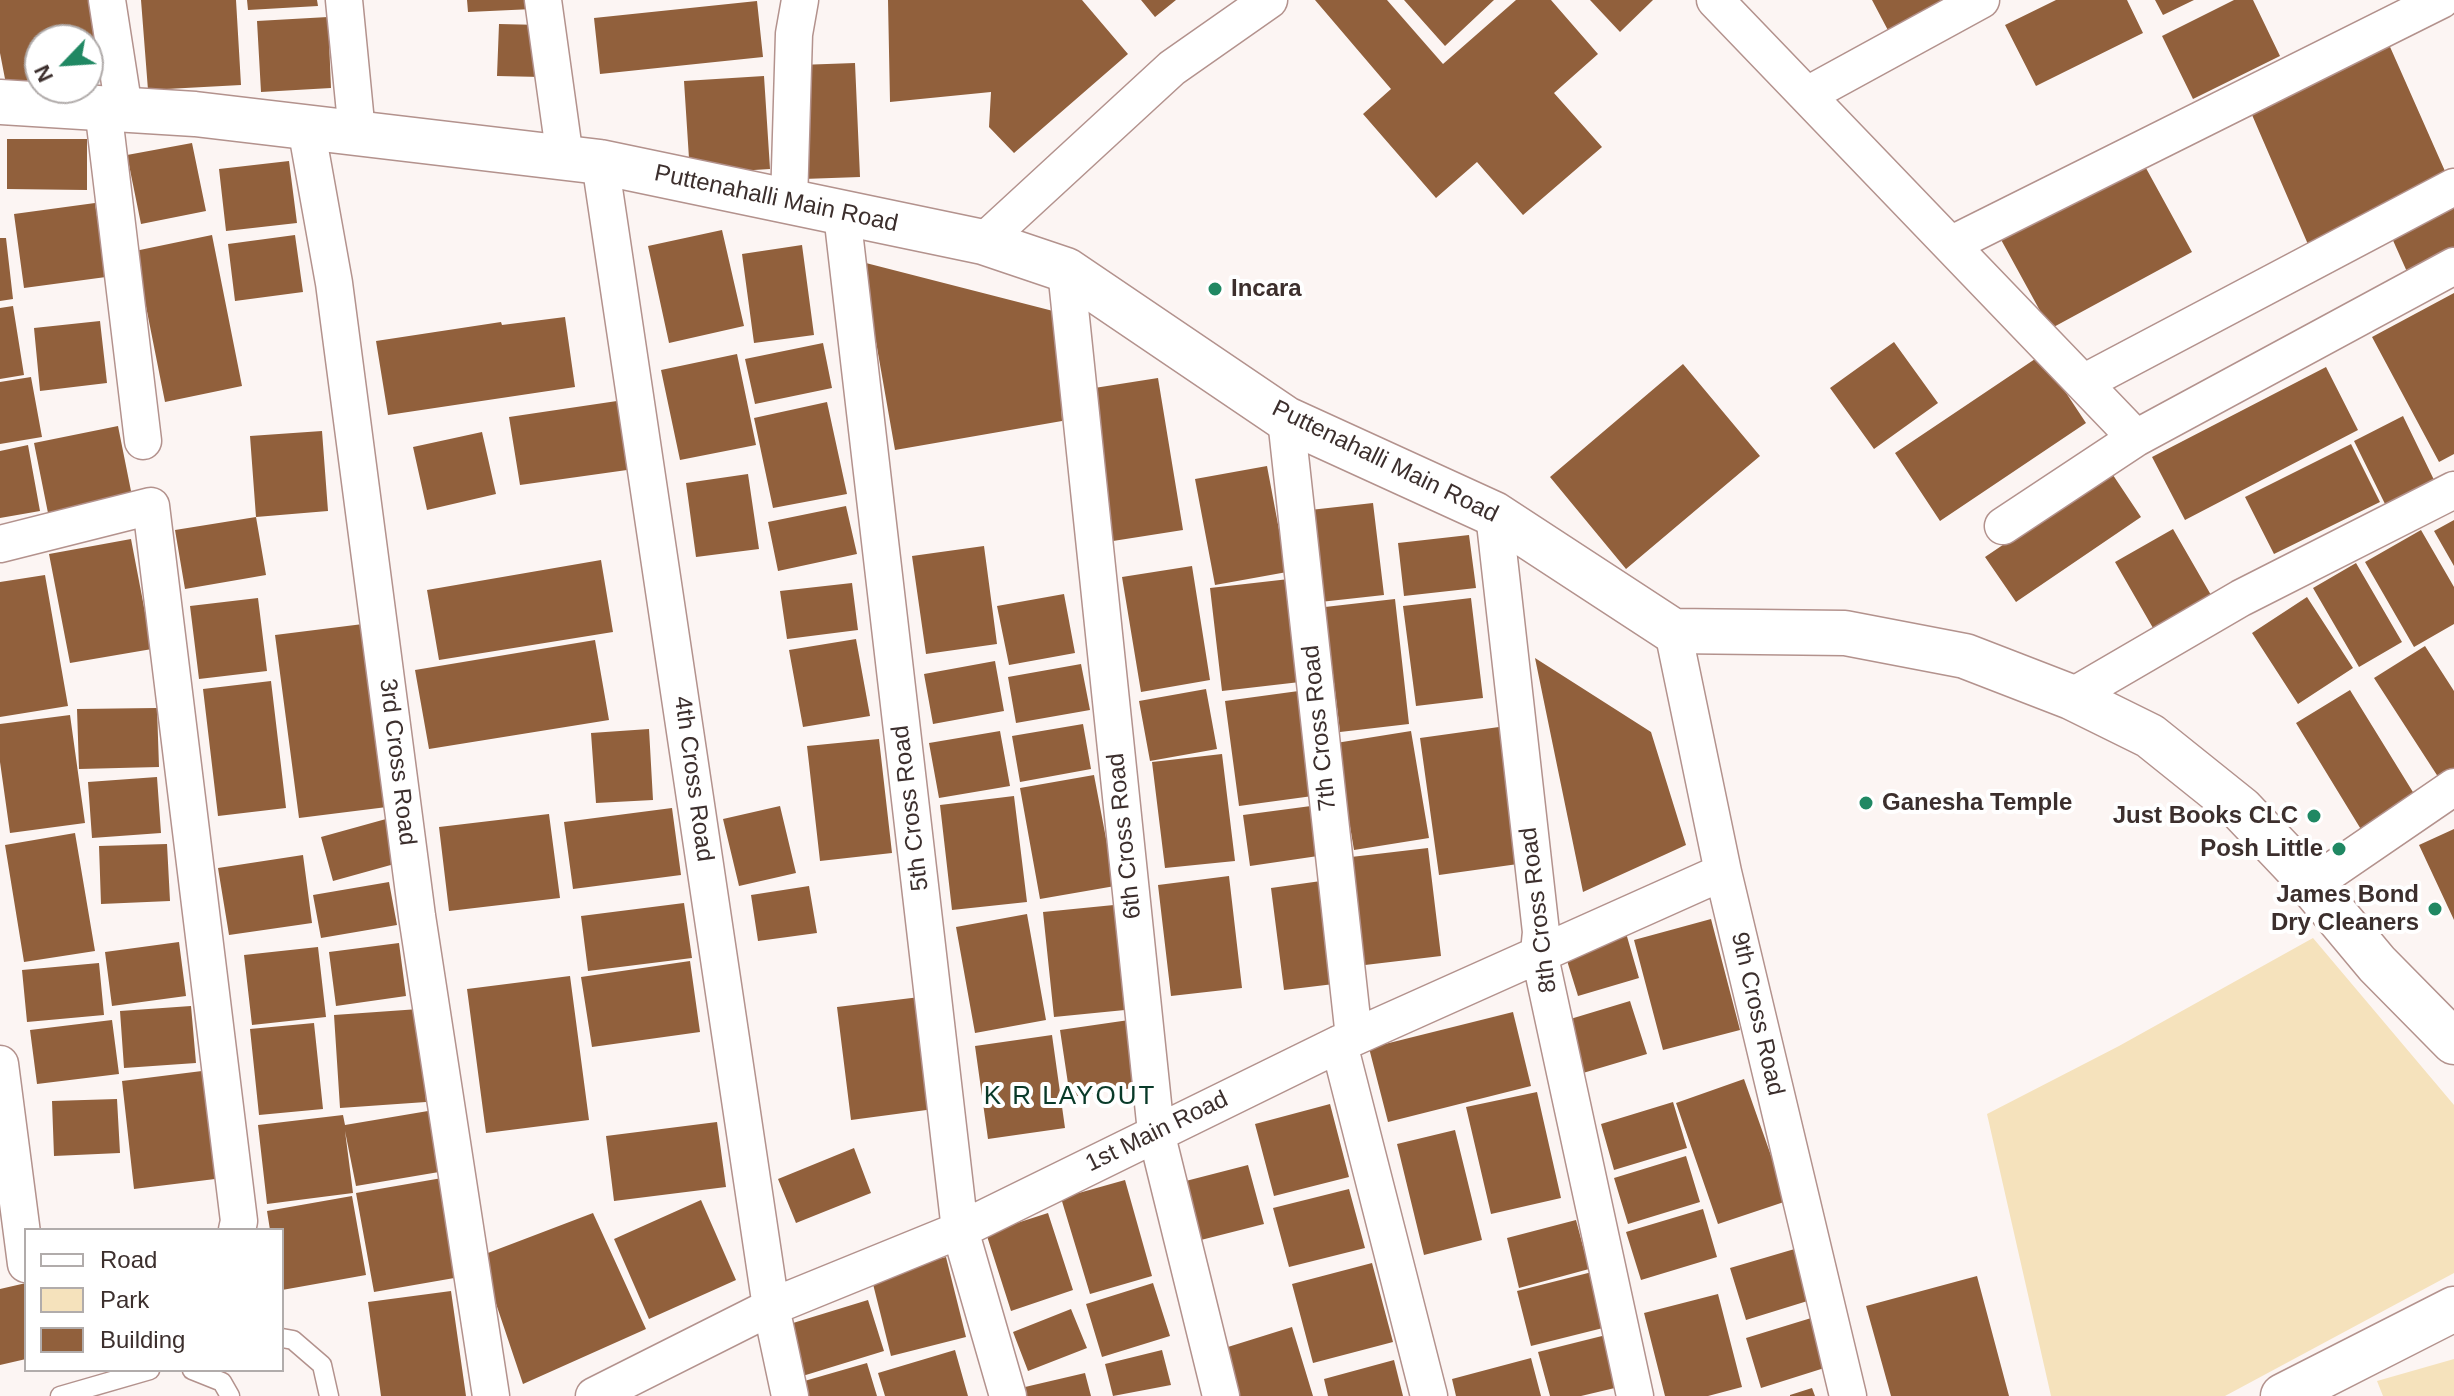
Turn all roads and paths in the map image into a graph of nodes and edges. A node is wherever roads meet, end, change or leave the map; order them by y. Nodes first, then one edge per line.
1 (107, 0) edge
2 (344, 0) edge
3 (543, 0) edge
4 (800, 0) edge
5 (1269, 0) edge
6 (1715, 0) edge
7 (1981, 0) edge
8 (2441, 0) edge
9 (1809, 94) junction
10 (0, 102) edge
11 (113, 109) junction
12 (306, 127) junction
13 (357, 133) junction
14 (582, 160) junction
15 (2454, 187) edge
16 (789, 202) junction
17 (842, 214) junction
18 (983, 242) junction
19 (1952, 244) junction
20 (2454, 266) edge
21 (1066, 270) junction
22 (2085, 382) junction
23 (1286, 419) junction
24 (2136, 438) junction
25 (143, 441) dead end
26 (2454, 490) edge
27 (1494, 514) junction
28 (2003, 526) dead end
29 (0, 544) edge
30 (1673, 631) junction
31 (2071, 697) junction
32 (2454, 787) edge
33 (1723, 872) junction
34 (2311, 885) junction
35 (1539, 952) junction
36 (1346, 1040) junction
37 (2454, 1042) edge
38 (0, 1064) edge
39 (1156, 1132) junction
40 (237, 1228) edge
41 (960, 1230) junction
42 (24, 1250) edge
43 (24, 1265) edge
44 (0, 1271) edge
45 (771, 1307) junction
46 (2454, 1309) edge
47 (284, 1338) edge
48 (143, 1372) edge
49 (197, 1372) edge
50 (60, 1396) edge
51 (230, 1396) edge
52 (329, 1396) edge
53 (491, 1396) edge
54 (594, 1396) edge
55 (790, 1396) edge
56 (1008, 1396) edge
57 (1221, 1396) edge
58 (1429, 1396) edge
59 (1635, 1396) edge
60 (1848, 1396) edge
61 (2283, 1396) edge

1 - 11 street
2 - 13 street
3 - 14 street, 4th Cross Road
4 - 16 street
5 - 18 street
6 - 9 street
7 - 9 street
8 - 19 street
9 - 19 street
10 - 11 main road, Puttenahalli Main Road
11 - 12 main road, Puttenahalli Main Road
11 - 25 street
12 - 13 main road, Puttenahalli Main Road
12 - 53 street, 3rd Cross Road
13 - 14 main road, Puttenahalli Main Road
14 - 16 main road, Puttenahalli Main Road
14 - 45 street, 4th Cross Road
15 - 22 street
16 - 17 main road, Puttenahalli Main Road
17 - 18 main road, Puttenahalli Main Road
17 - 41 street, 5th Cross Road
18 - 21 main road, Puttenahalli Main Road
19 - 22 street
20 - 24 street
21 - 23 main road, Puttenahalli Main Road
21 - 39 street, 6th Cross Road
22 - 24 street
23 - 27 main road, Puttenahalli Main Road
23 - 36 street, 7th Cross Road
24 - 28 street
26 - 31 street
27 - 30 main road, Puttenahalli Main Road
27 - 35 street, 8th Cross Road
29 - 40 street
30 - 31 main road
30 - 33 street, 9th Cross Road
31 - 34 main road
32 - 34 street
33 - 35 street, 1st Main Road
33 - 60 street, 9th Cross Road
34 - 37 main road
35 - 36 street, 1st Main Road
35 - 59 street, 8th Cross Road
36 - 39 street, 1st Main Road
36 - 58 street, 7th Cross Road
38 - 42 street
39 - 41 street, 1st Main Road
39 - 57 street, 6th Cross Road
41 - 45 street, 1st Main Road
41 - 56 street, 5th Cross Road
43 - 44 street
45 - 54 street, 1st Main Road
45 - 55 street, 4th Cross Road
46 - 61 main road
47 - 52 lane
48 - 50 lane
49 - 51 lane

